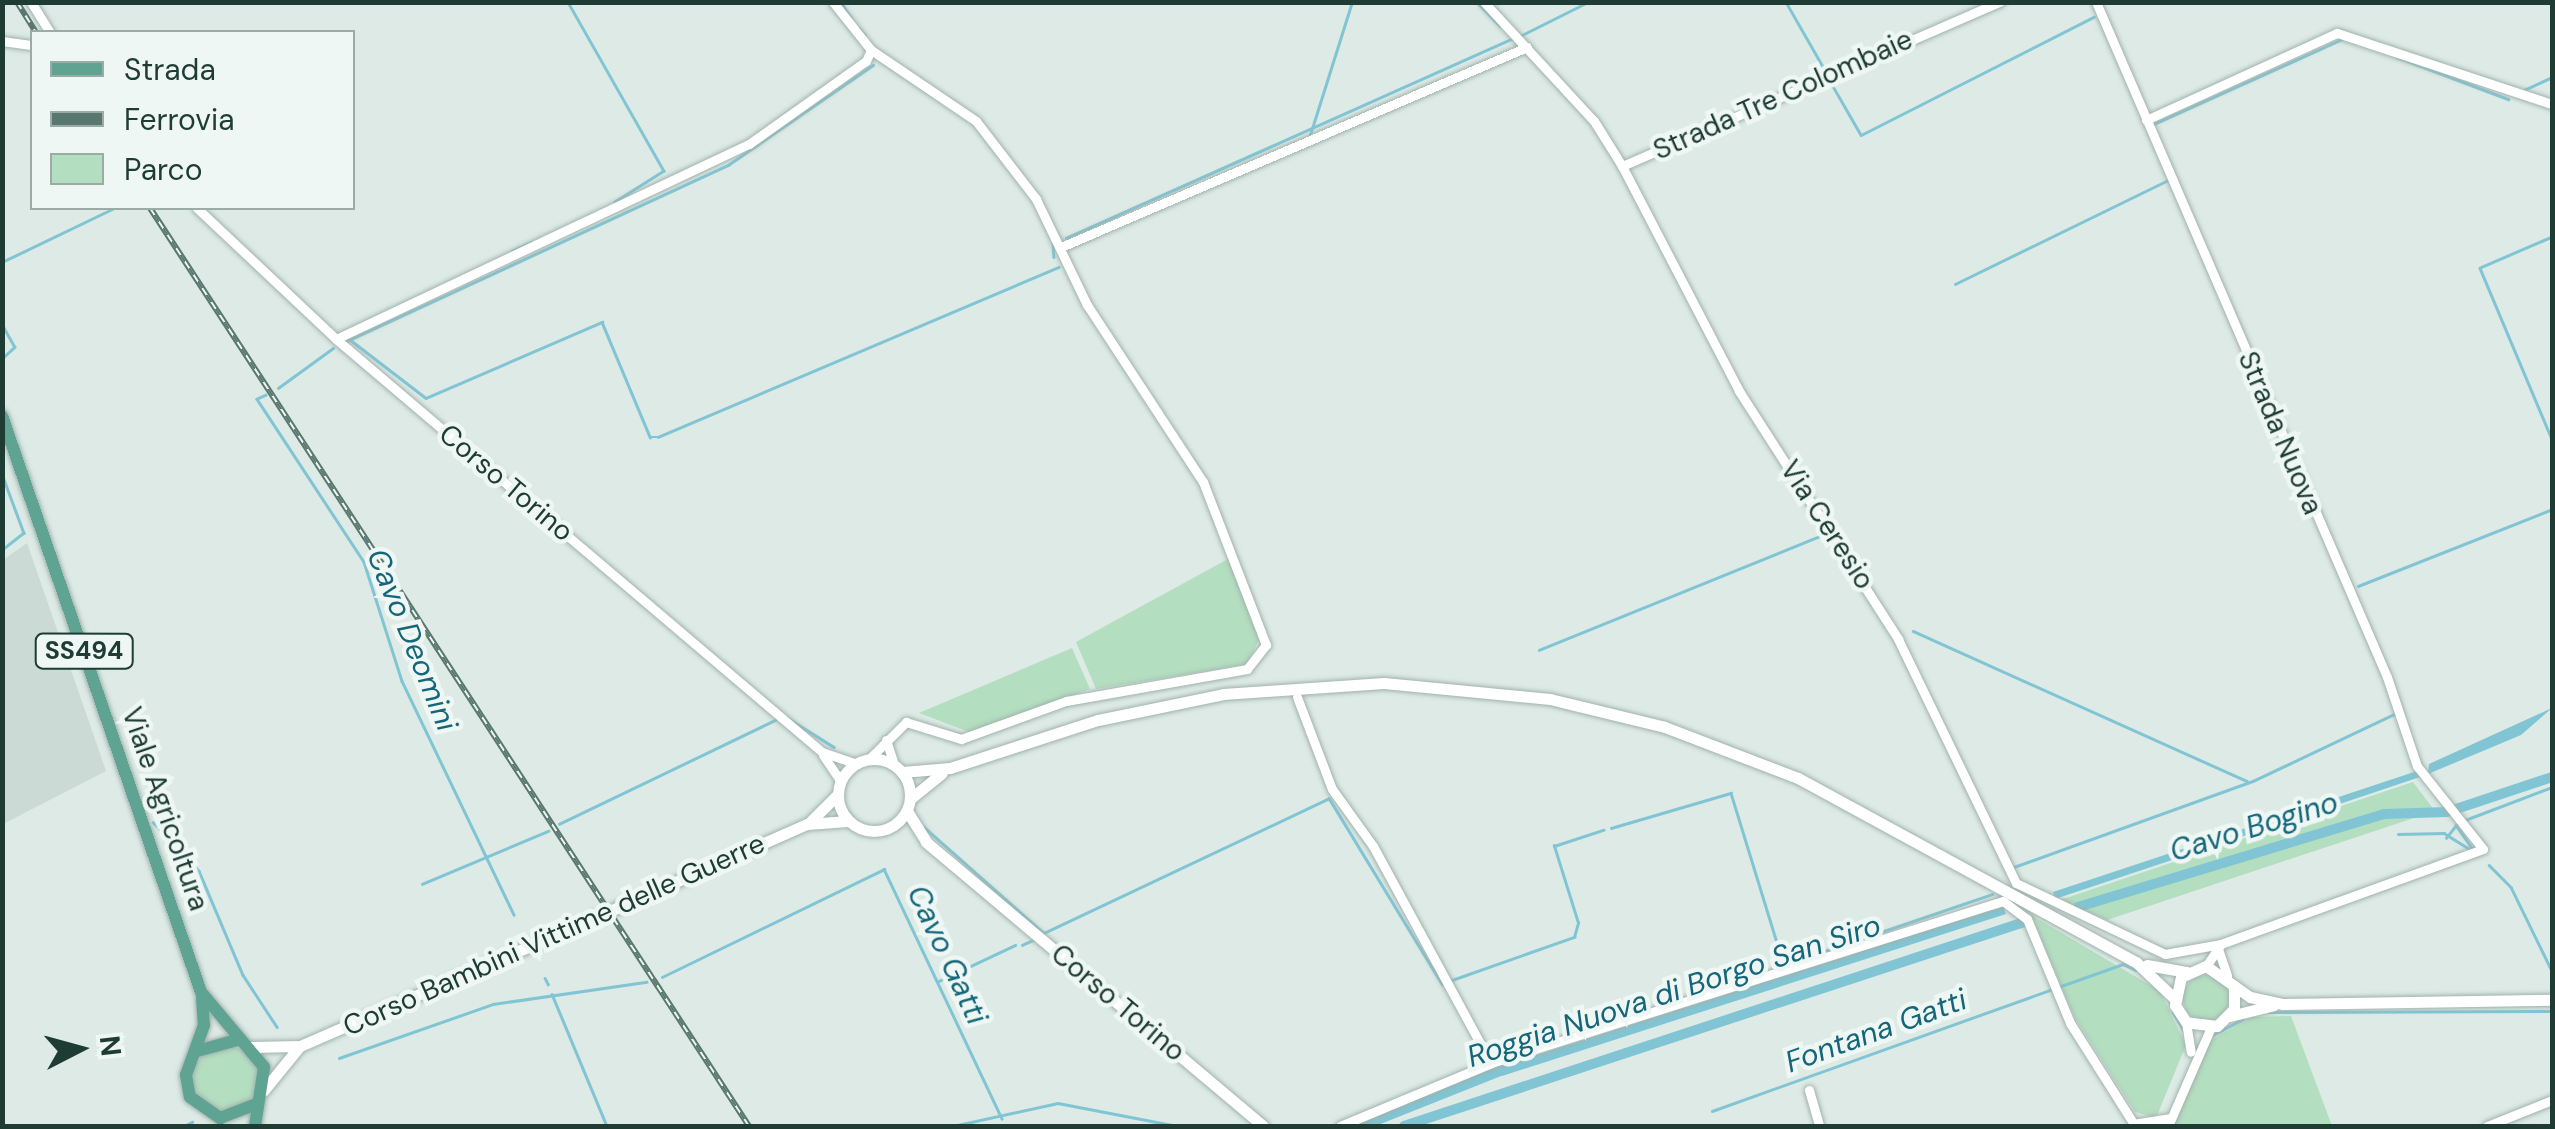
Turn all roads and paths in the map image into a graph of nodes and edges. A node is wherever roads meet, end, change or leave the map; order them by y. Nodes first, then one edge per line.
1 (31, 2) edge
2 (833, 2) edge
3 (1484, 2) edge
4 (2000, 2) edge
5 (2096, 2) edge
6 (49, 30) edge
7 (2, 42) edge
8 (30, 45) edge
9 (1527, 47) junction
10 (871, 50) junction
11 (2552, 104) edge
12 (2146, 120) junction
13 (1622, 166) junction
14 (200, 210) edge
15 (1062, 247) junction
16 (336, 339) junction
17 (2, 416) edge
18 (1298, 697) dead end
19 (886, 739) junction
20 (822, 752) junction
21 (862, 762) junction
22 (950, 768) junction
23 (898, 769) junction
24 (840, 788) junction
25 (909, 805) junction
26 (848, 820) junction
27 (807, 824) junction
28 (887, 829) junction
29 (926, 842) junction
30 (2483, 849) joint
31 (2219, 946) junction
32 (2136, 962) junction
33 (2206, 966) junction
34 (2186, 972) junction
35 (2231, 980) junction
36 (201, 992) junction
37 (2174, 998) junction
38 (2552, 1000) edge
39 (2284, 1004) junction
40 (2230, 1016) junction
41 (2186, 1022) junction
42 (2211, 1028) junction
43 (244, 1044) junction
44 (300, 1046) junction
45 (195, 1053) junction
46 (2192, 1055) junction
47 (1491, 1064) junction
48 (1809, 1090) dead end
49 (260, 1097) junction
50 (2552, 1100) edge
51 (230, 1122) edge
52 (2170, 1122) edge
53 (2134, 1125) edge
54 (255, 1126) edge
55 (1262, 1126) edge
56 (1340, 1126) edge
57 (1819, 1126) edge
58 (2487, 1126) edge

1 - 6 street
2 - 10 street
3 - 9 street, Via Ceresio
4 - 13 street, Strada Tre Colombaie
5 - 12 street, Strada Nuova
7 - 8 street
9 - 13 street, Via Ceresio
9 - 15 street
10 - 15 street
10 - 16 street
11 - 12 street
12 - 30 street, Strada Nuova
13 - 31 street, Via Ceresio
14 - 16 street, Corso Torino
15 - 19 street
16 - 20 street, Corso Torino
17 - 36 main road, Viale Agricoltura / SS494
18 - 47 street
19 - 21 street
19 - 23 street
20 - 21 street, Corso Torino
20 - 24 street, Corso Torino
21 - 23 main road
21 - 24 main road
22 - 23 main road
22 - 25 main road
22 - 32 main road
23 - 25 main road
24 - 26 main road
24 - 27 main road
25 - 28 main road
25 - 29 main road, Corso Torino
26 - 27 main road
26 - 28 main road
27 - 44 main road, Corso Bambini Vittime delle Guerre, bridge
28 - 29 main road, Corso Torino
29 - 55 main road, Corso Torino
30 - 31 street, Via Ceresio
31 - 33 street
31 - 35 street
32 - 34 main road
32 - 37 main road
33 - 34 main road
33 - 35 main road
34 - 37 main road
35 - 39 main road
35 - 40 main road
36 - 43 main road, Viale Agricoltura / SS494
36 - 45 main road, Viale Agricoltura / SS494
37 - 41 main road
38 - 39 main road
39 - 40 main road
40 - 42 main road
41 - 42 main road
41 - 46 street
42 - 46 street
43 - 44 main road, Corso Bambini Vittime delle Guerre
43 - 45 main road
43 - 49 main road, Viale Agricoltura
44 - 49 main road, Corso Bambini Vittime delle Guerre
45 - 51 main road, Viale Agricoltura
46 - 52 street
47 - 53 street
47 - 56 street
48 - 57 street
49 - 51 main road, Viale Agricoltura
49 - 54 main road, Viale Agricoltura
50 - 58 street
52 - 53 street

